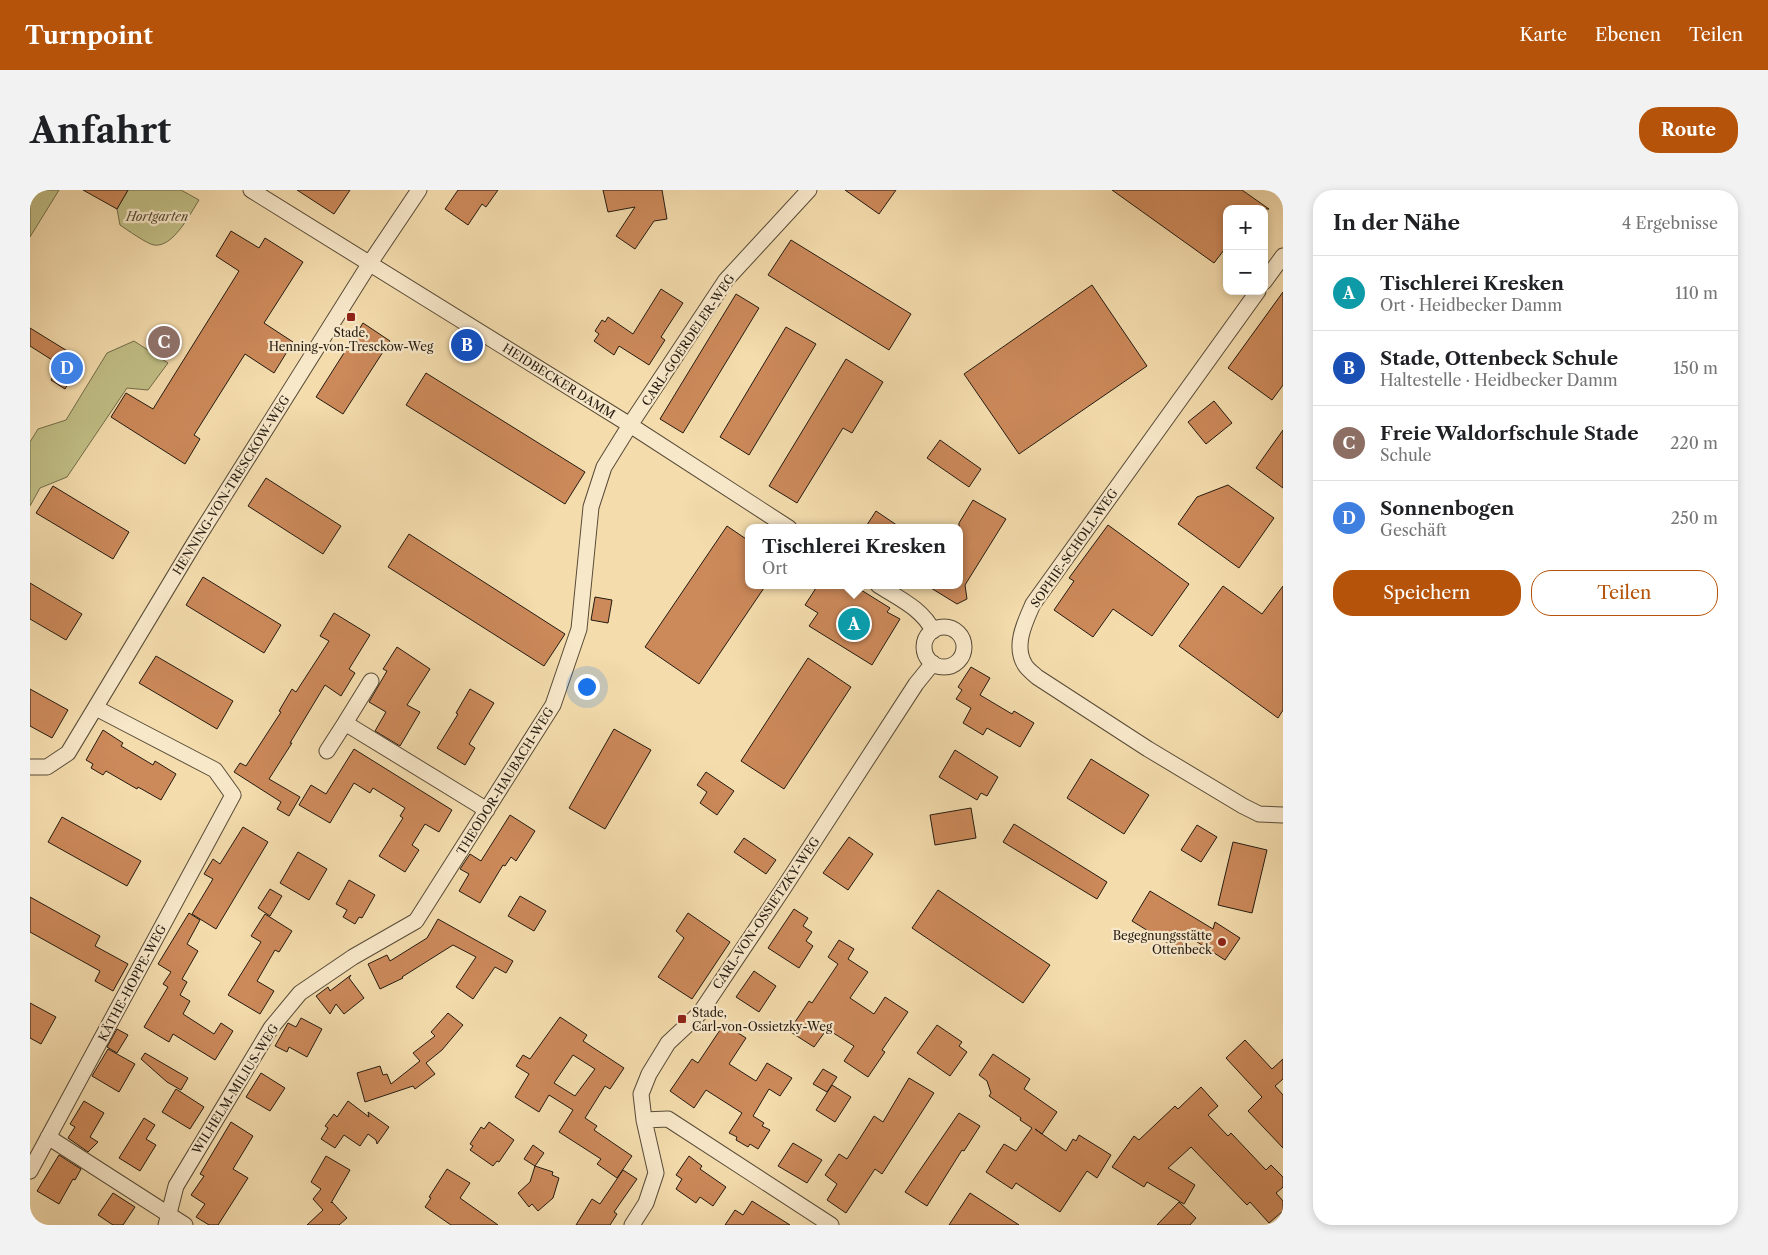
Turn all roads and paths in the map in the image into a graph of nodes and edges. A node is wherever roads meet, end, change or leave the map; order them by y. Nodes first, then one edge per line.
1 (251, 190) edge
2 (419, 190) edge
3 (809, 190) edge
4 (1283, 256) edge
5 (370, 263) junction
6 (1268, 277) edge
7 (1255, 295) edge
8 (630, 425) junction
9 (783, 524) edge
10 (884, 589) edge
11 (933, 631) junction
12 (933, 664) junction
13 (371, 681) dead end
14 (96, 708) junction
15 (345, 723) junction
16 (327, 751) dead end
17 (30, 767) edge
18 (487, 810) junction
19 (1283, 815) edge
20 (428, 904) joint
21 (644, 1120) junction
22 (48, 1137) junction
23 (30, 1171) edge
24 (167, 1219) edge
25 (185, 1225) edge
26 (632, 1225) edge
27 (831, 1225) edge

1 - 5 street, HEIDBECKER DAMM
2 - 5 street, HENNING-VON-TRESCKOW-WEG
3 - 8 street, CARL-GOERDELER-WEG
4 - 6 street
5 - 8 street, HEIDBECKER DAMM
5 - 14 street, HENNING-VON-TRESCKOW-WEG
7 - 19 street, SOPHIE-SCHOLL-WEG
8 - 9 street, HEIDBECKER DAMM
8 - 18 street, THEODOR-HAUBACH-WEG
10 - 11 street
11 - 12 street
11 - 12 street
12 - 21 street, CARL-VON-OSSIETZKY-WEG
13 - 15 street
14 - 17 street, HENNING-VON-TRESCKOW-WEG
14 - 22 street, KÄTHE-HOPPE-WEG
15 - 16 street
15 - 18 street
18 - 20 street, THEODOR-HAUBACH-WEG
20 - 24 street, WILHELM-MILIUS-WEG
21 - 26 street, CARL-VON-OSSIETZKY-WEG
21 - 27 street
22 - 23 street, KÄTHE-HOPPE-WEG
22 - 24 street
24 - 25 street

